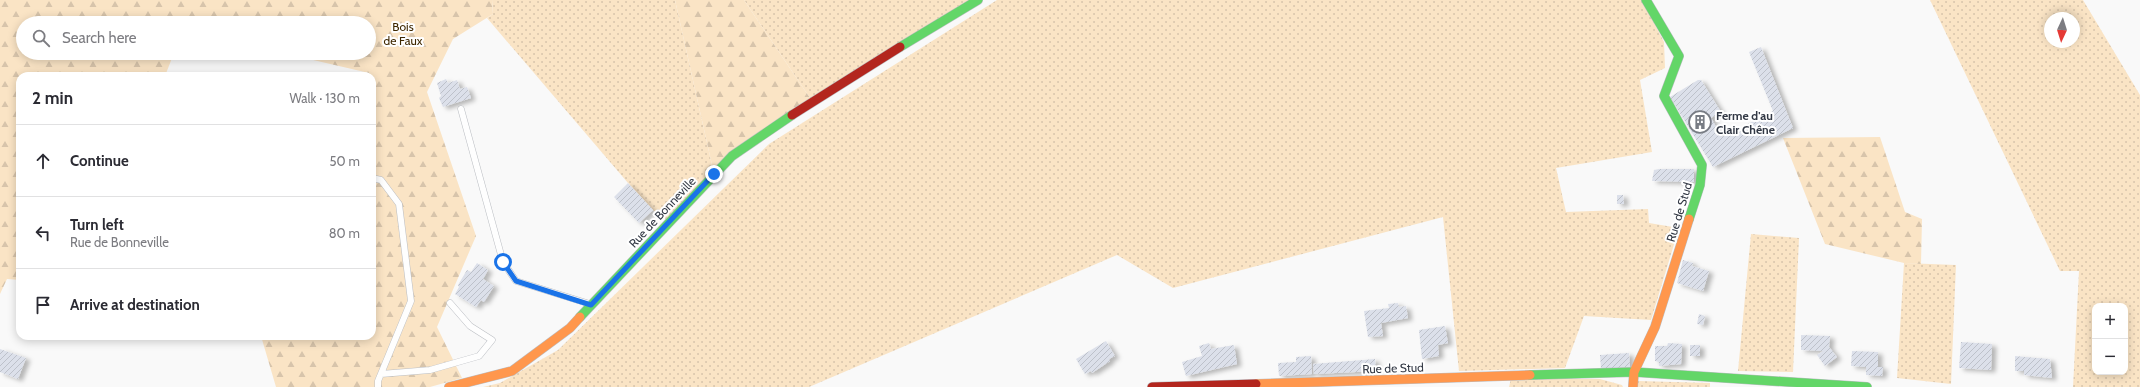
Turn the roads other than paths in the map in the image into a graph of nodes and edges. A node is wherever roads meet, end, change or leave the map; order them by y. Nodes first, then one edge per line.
1 (978, 0) edge
2 (1646, 0) edge
3 (461, 109) dead end
4 (376, 179) edge
5 (450, 303) dead end
6 (591, 305) junction
7 (1634, 372) junction
8 (381, 374) junction
9 (378, 387) edge
10 (449, 387) edge
11 (1152, 387) edge
12 (1633, 387) edge
13 (1867, 387) edge

1 - 6 street, Rue de Bonneville
2 - 7 street, Rue de Stud
3 - 6 lane
4 - 8 lane
5 - 8 lane
6 - 10 street, Rue de Bonneville
7 - 11 street, Rue de Stud
7 - 12 street, Rue de Stud
7 - 13 street, Rue de Stud
8 - 9 lane

